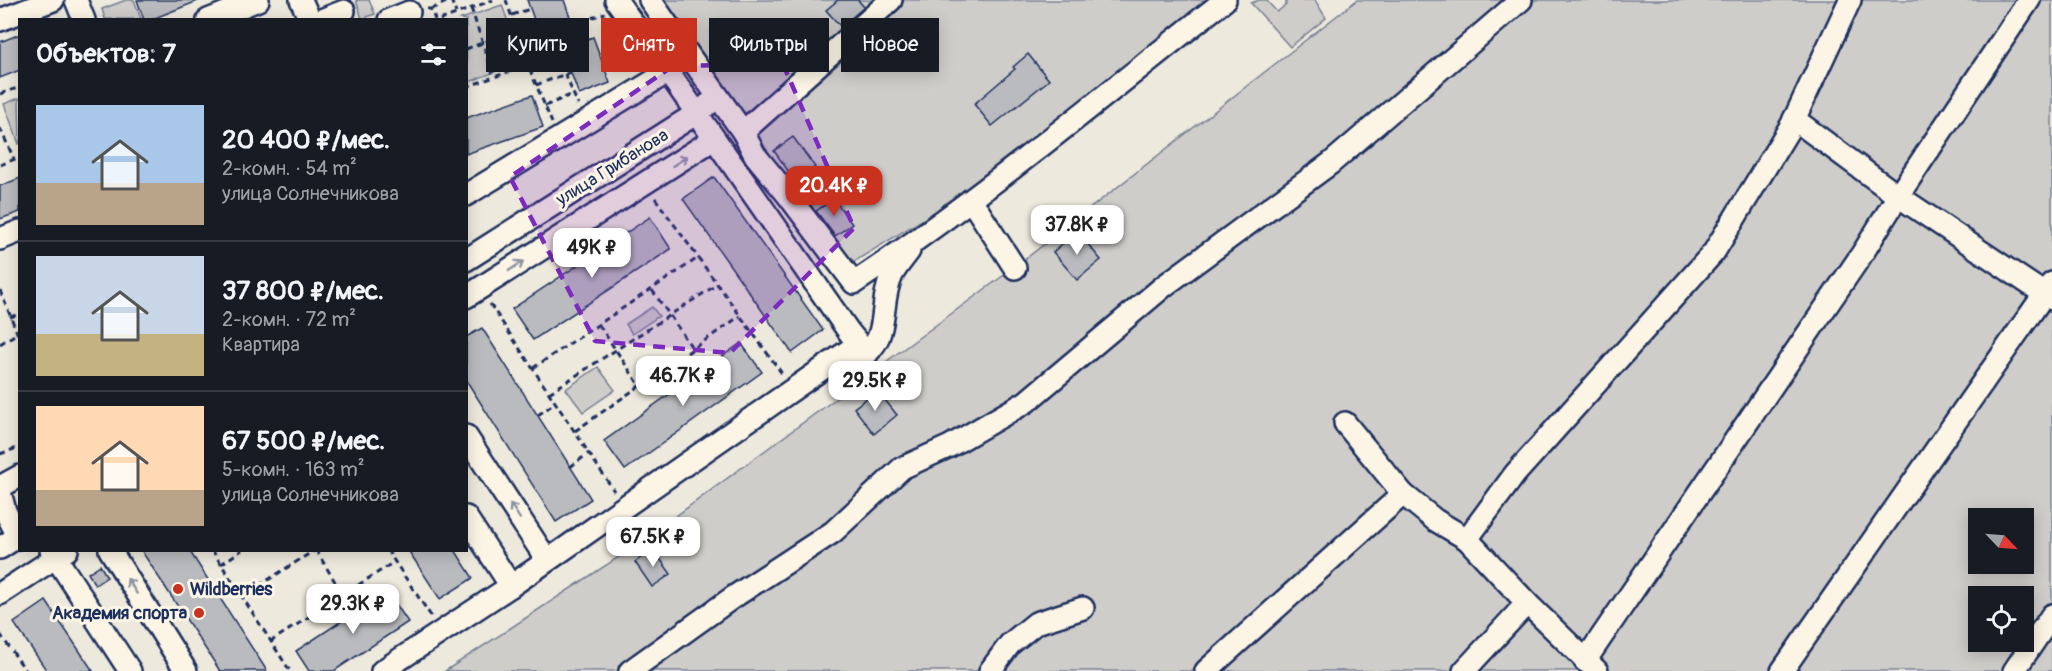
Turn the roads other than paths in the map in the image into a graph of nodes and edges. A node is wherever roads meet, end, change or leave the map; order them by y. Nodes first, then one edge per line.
1 (53, 0) edge
2 (76, 0) edge
3 (258, 0) edge
4 (301, 0) edge
5 (650, 0) edge
6 (891, 0) edge
7 (1225, 0) edge
8 (1521, 0) edge
9 (1850, 0) edge
10 (2029, 0) edge
11 (614, 5) edge
12 (344, 10) edge
13 (83, 18) edge
14 (213, 18) edge
15 (309, 18) edge
16 (326, 18) edge
17 (624, 18) edge
18 (0, 20) edge
19 (668, 72) joint
20 (718, 97) junction
21 (697, 113) junction
22 (1794, 119) junction
23 (743, 132) junction
24 (714, 139) junction
25 (468, 194) edge
26 (1898, 196) junction
27 (971, 200) junction
28 (18, 232) edge
29 (0, 238) edge
30 (915, 242) junction
31 (468, 259) edge
32 (1016, 268) dead end
33 (2050, 292) edge
34 (468, 296) edge
35 (863, 349) junction
36 (1345, 423) dead end
37 (468, 439) edge
38 (18, 477) edge
39 (0, 487) edge
40 (0, 492) edge
41 (1403, 494) junction
42 (468, 520) edge
43 (18, 534) edge
44 (18, 537) edge
45 (1467, 539) junction
46 (0, 548) edge
47 (111, 552) edge
48 (58, 553) edge
49 (547, 560) junction
50 (511, 586) junction
51 (0, 594) edge
52 (1527, 603) junction
53 (1083, 608) dead end
54 (2052, 615) edge
55 (1591, 666) edge
56 (130, 671) edge
57 (186, 671) edge
58 (382, 671) edge
59 (630, 671) edge
60 (990, 671) edge
61 (1206, 671) edge
62 (1464, 671) edge
63 (1782, 671) edge
64 (2014, 671) edge

1 - 18 street
2 - 13 street
3 - 14 street
4 - 15 street
5 - 20 street
6 - 23 street
7 - 27 street
8 - 59 street
9 - 22 street
10 - 26 street
11 - 17 street
12 - 16 street
19 - 21 street
19 - 25 street
20 - 21 street, улица Грибанова
20 - 23 street
21 - 24 street
21 - 31 street, улица Грибанова
22 - 26 street
22 - 45 street
23 - 30 street
34 -> 24 street, улица Грибанова
24 - 35 street
26 - 33 street
26 - 55 street
27 - 30 street
27 - 32 street
28 - 29 street
30 - 35 street
33 - 63 street
35 - 49 street
36 - 41 street
49 -> 37 street
38 - 39 street
40 - 43 street
41 - 45 street
41 - 61 street
42 - 50 street
44 - 46 street
45 - 52 street
57 -> 47 street
48 - 51 street
48 - 56 street
49 - 50 street
50 - 58 street
52 - 55 street
52 - 62 street
53 - 60 street
54 - 64 street

